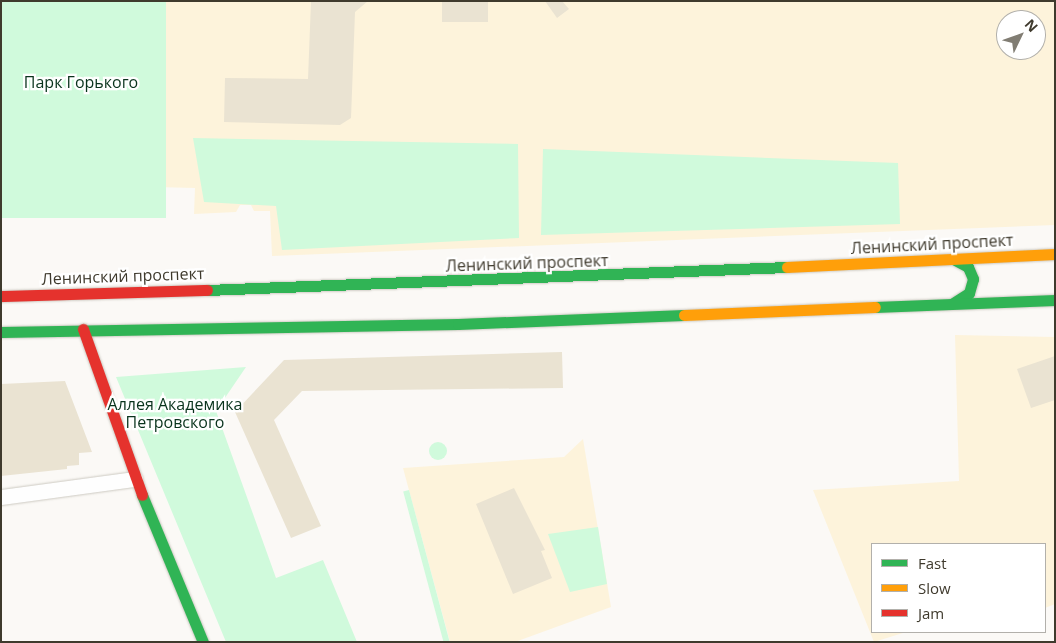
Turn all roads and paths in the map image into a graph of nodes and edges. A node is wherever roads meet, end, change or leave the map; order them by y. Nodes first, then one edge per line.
1 (1055, 254) edge
2 (953, 258) junction
3 (1, 296) edge
4 (1055, 300) edge
5 (954, 303) junction
6 (83, 329) junction
7 (1, 332) edge
8 (136, 479) junction
9 (1, 497) edge
10 (203, 642) edge

1 - 2 main road, Ленинский проспект
2 - 3 main road, Ленинский проспект
2 - 5 main road
4 - 5 main road
5 - 6 main road
6 - 7 main road
6 - 8 main road
8 - 9 street
8 - 10 main road

